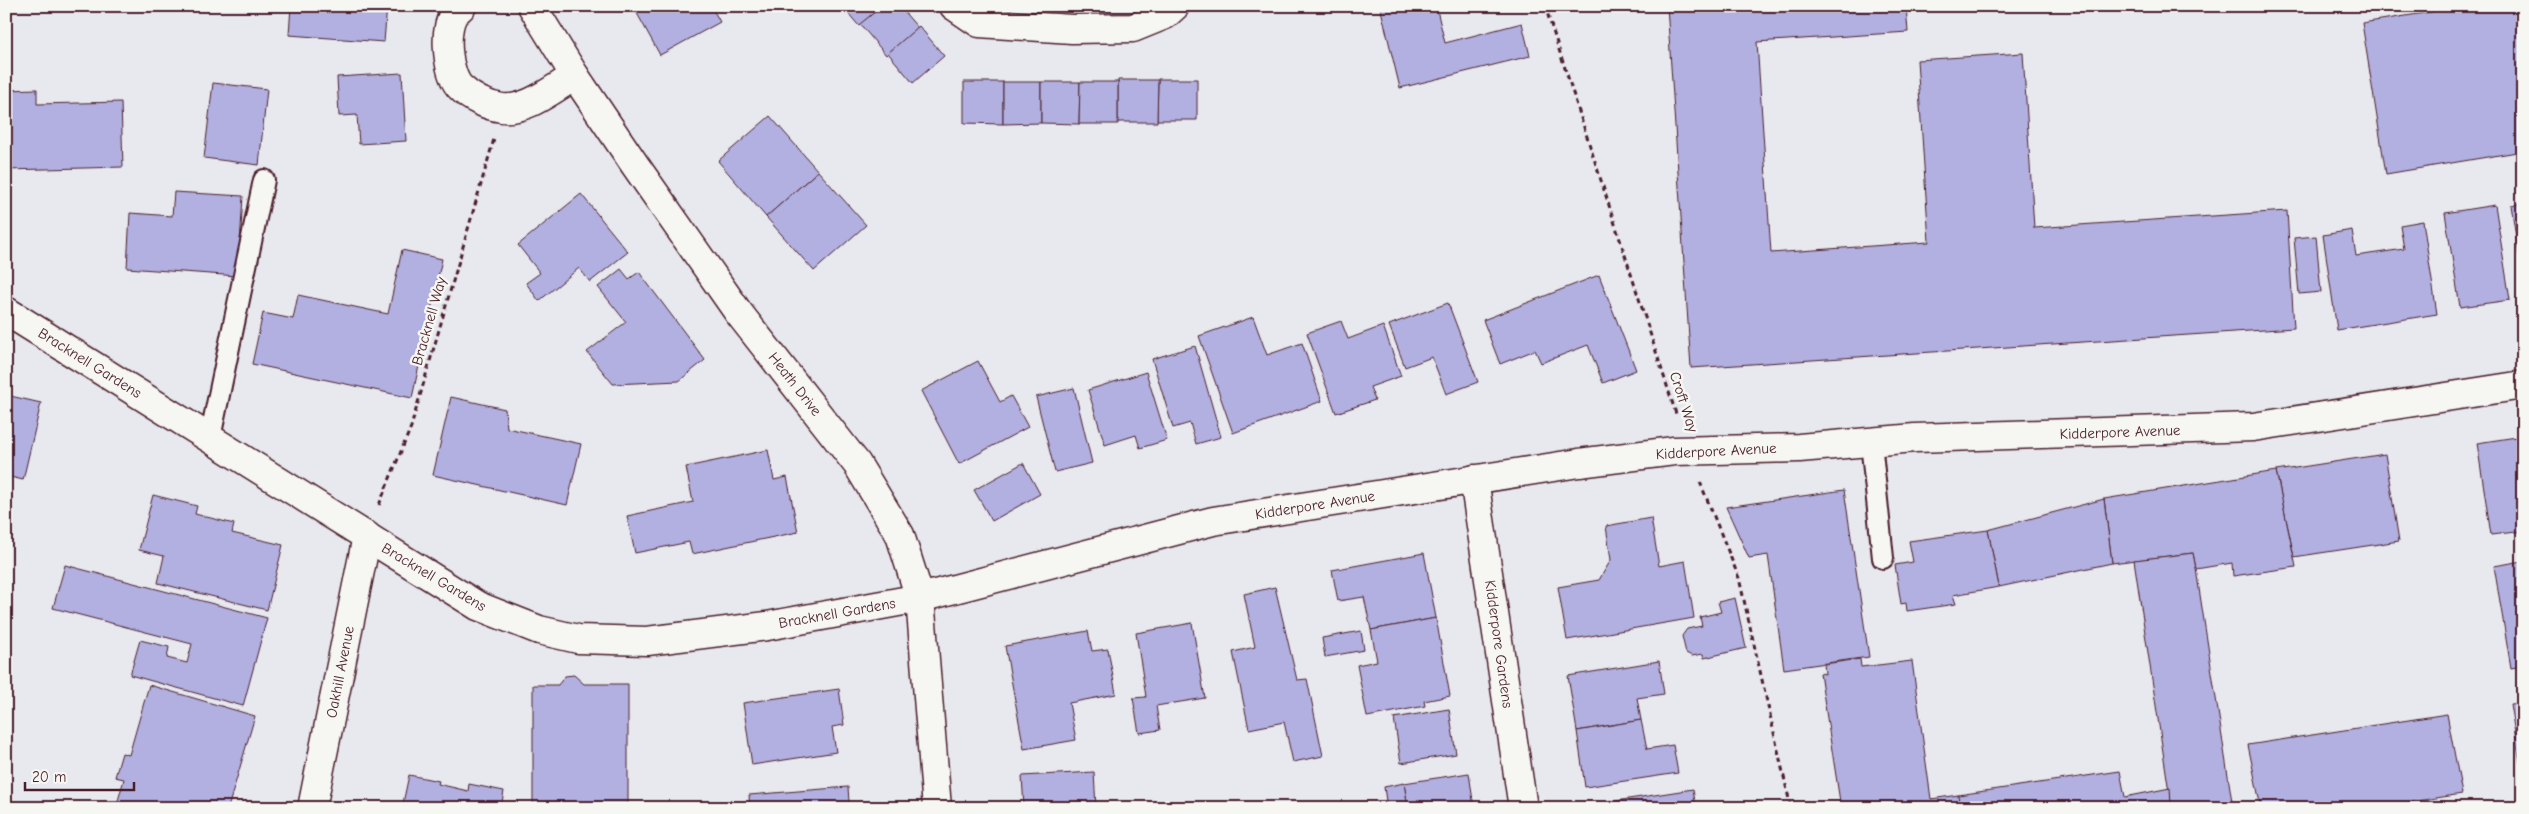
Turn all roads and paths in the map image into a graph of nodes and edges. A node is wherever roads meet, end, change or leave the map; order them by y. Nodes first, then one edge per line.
1 (462, 6) edge
2 (532, 6) edge
3 (954, 6) edge
4 (1175, 6) edge
5 (1545, 6) edge
6 (575, 76) junction
7 (503, 108) junction
8 (264, 180) dead end
9 (6, 311) edge
10 (2523, 385) edge
11 (210, 438) junction
12 (1871, 442) junction
13 (1688, 451) junction
14 (1474, 480) junction
15 (367, 536) junction
16 (1883, 558) dead end
17 (920, 598) junction
18 (312, 808) edge
19 (938, 808) edge
20 (1523, 808) edge
21 (1791, 808) edge

1 - 7 street
2 - 6 street, Heath Drive
3 - 4 street
5 - 13 path, Croft Way
6 - 7 street
6 - 17 street, Heath Drive
7 - 15 path, Bracknell Way
8 - 11 lane
9 - 11 street, Bracknell Gardens
10 - 12 street, Kidderpore Avenue
11 - 15 street, Bracknell Gardens
12 - 13 street, Kidderpore Avenue
12 - 16 lane
13 - 14 street, Kidderpore Avenue
13 - 21 path, Croft Way
14 - 17 street, Kidderpore Avenue
14 - 20 street, Kidderpore Gardens
15 - 17 street, Bracknell Gardens
15 - 18 street, Oakhill Avenue
17 - 19 street, Heath Drive

